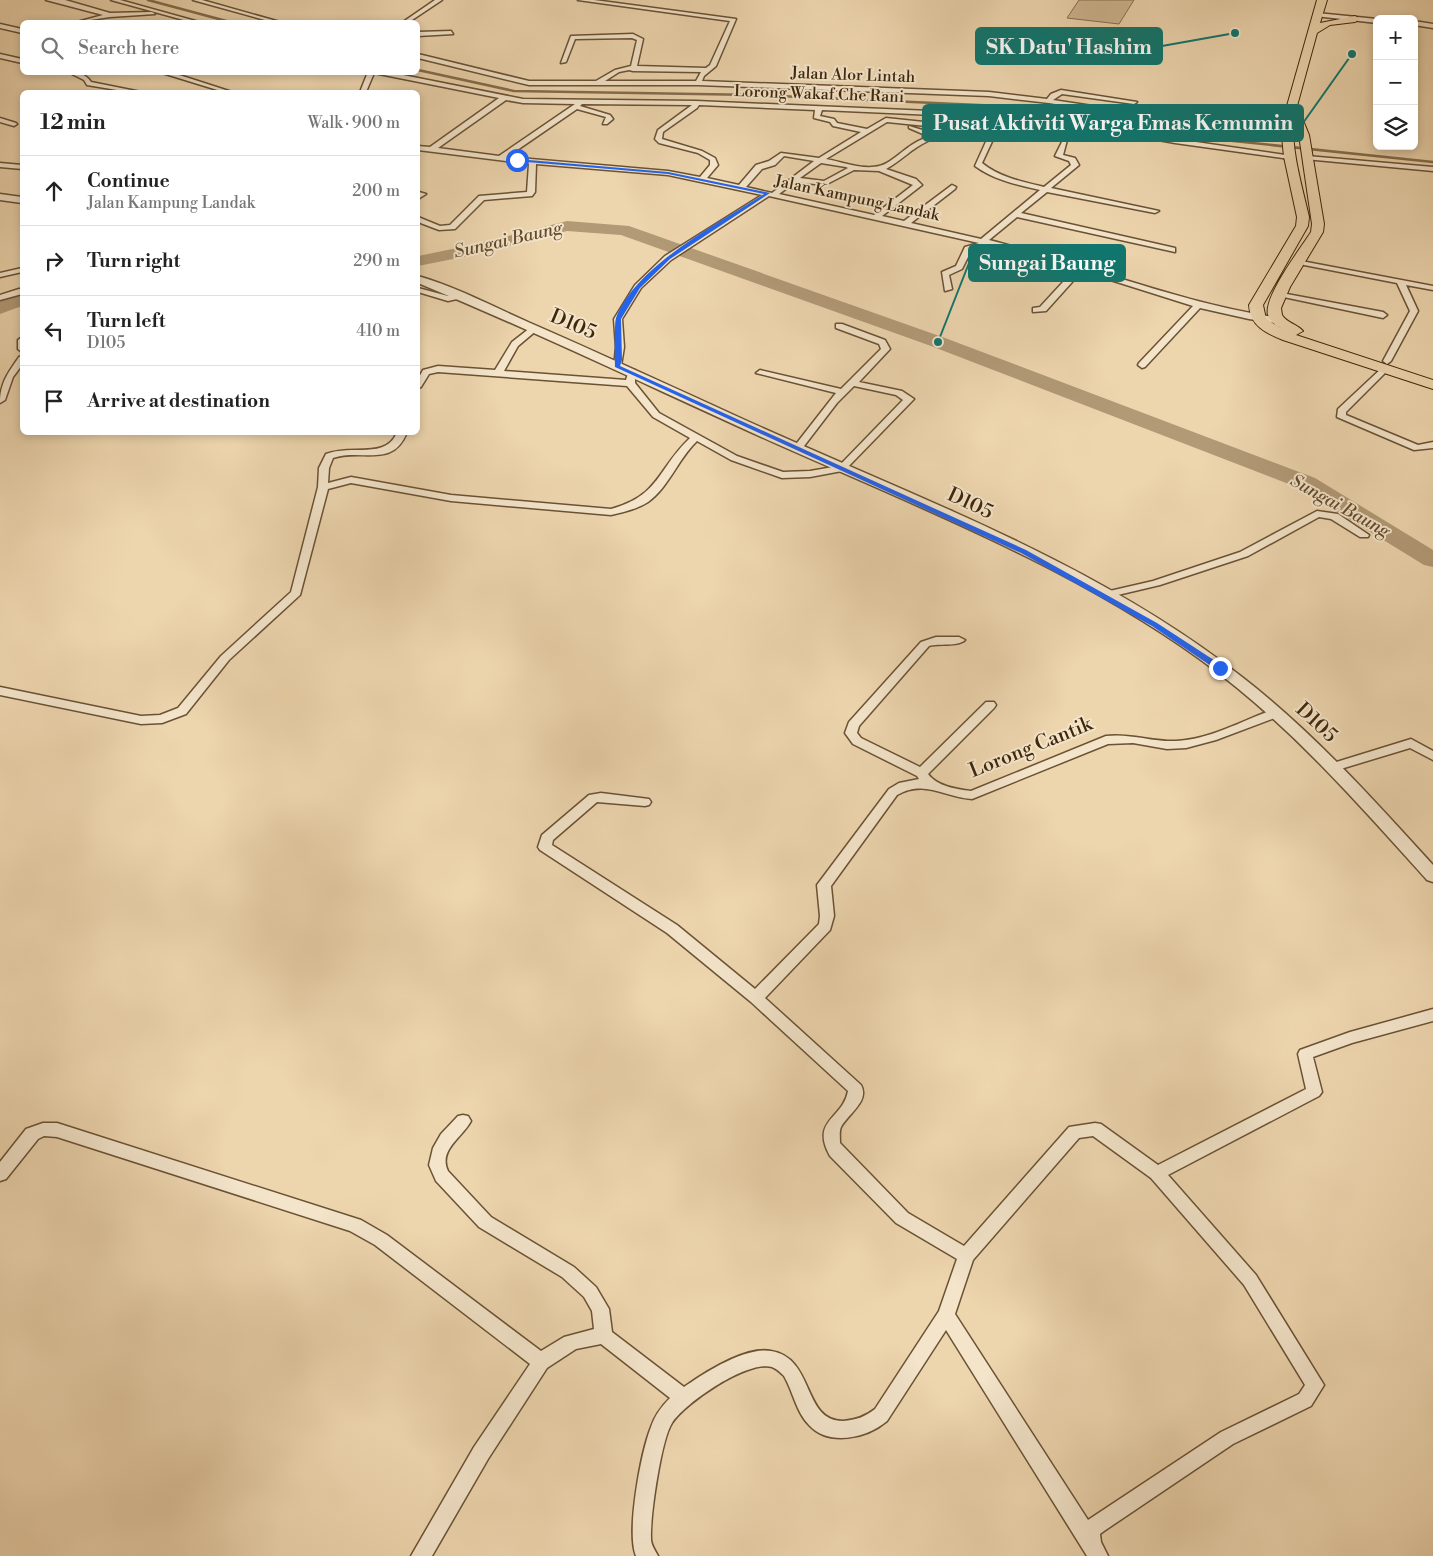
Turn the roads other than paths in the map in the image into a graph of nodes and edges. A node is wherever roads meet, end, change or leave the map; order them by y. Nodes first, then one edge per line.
1 (49, 0) edge
2 (114, 0) edge
3 (196, 0) edge
4 (438, 0) edge
5 (581, 0) edge
6 (1328, 3) edge
7 (160, 13) junction
8 (1318, 14) junction
9 (110, 15) junction
10 (1355, 18) junction
11 (89, 20) edge
12 (188, 20) edge
13 (269, 20) edge
14 (409, 20) edge
15 (1373, 20) edge
16 (1418, 24) edge
17 (0, 26) edge
18 (1433, 26) edge
19 (20, 31) edge
20 (1314, 31) junction
21 (451, 33) dead end
22 (420, 34) edge
23 (0, 56) edge
24 (420, 56) edge
25 (20, 61) edge
26 (563, 62) dead end
27 (633, 68) junction
28 (708, 70) junction
29 (77, 75) edge
30 (172, 75) edge
31 (370, 75) edge
32 (391, 75) edge
33 (599, 82) junction
34 (698, 83) junction
35 (126, 90) edge
36 (222, 90) edge
37 (364, 90) edge
38 (504, 98) junction
39 (1049, 101) junction
40 (1134, 102) dead end
41 (696, 103) junction
42 (578, 104) junction
43 (820, 107) junction
44 (1293, 107) junction
45 (1184, 108) dead end
46 (893, 111) junction
47 (0, 120) edge
48 (885, 121) junction
49 (605, 123) dead end
50 (14, 124) dead end
51 (869, 132) junction
52 (1288, 133) junction
53 (1065, 141) dead end
54 (420, 148) edge
55 (431, 150) junction
56 (1290, 157) junction
57 (500, 158) junction
58 (1307, 158) junction
59 (820, 160) junction
60 (533, 162) junction
61 (0, 165) edge
62 (20, 166) edge
63 (854, 168) junction
64 (880, 169) junction
65 (1429, 171) edge
66 (702, 179) junction
67 (793, 180) junction
68 (741, 188) junction
69 (952, 188) dead end
70 (1046, 189) junction
71 (770, 194) junction
72 (0, 197) edge
73 (20, 200) edge
74 (1155, 211) dead end
75 (1015, 214) junction
76 (876, 217) junction
77 (420, 220) edge
78 (906, 224) junction
79 (986, 242) junction
80 (1172, 250) dead end
81 (1299, 262) junction
82 (1080, 268) junction
83 (20, 270) edge
84 (0, 275) edge
85 (420, 280) edge
86 (1400, 282) junction
87 (1433, 288) edge
88 (948, 289) dead end
89 (420, 291) edge
90 (20, 292) edge
91 (1279, 294) junction
92 (462, 296) junction
93 (0, 298) edge
94 (1197, 306) junction
95 (1036, 310) dead end
96 (1383, 315) dead end
97 (1258, 319) junction
98 (1281, 321) junction
99 (839, 326) dead end
100 (533, 330) junction
101 (20, 362) edge
102 (1142, 365) dead end
103 (1386, 365) junction
104 (617, 366) junction
105 (498, 373) junction
106 (760, 373) dead end
107 (1433, 377) edge
108 (631, 378) junction
109 (420, 381) edge
110 (853, 383) junction
111 (1433, 385) edge
112 (842, 392) junction
113 (0, 400) edge
114 (401, 435) edge
115 (696, 437) junction
116 (1433, 445) edge
117 (798, 448) junction
118 (842, 468) junction
119 (323, 487) junction
120 (1364, 535) dead end
121 (1105, 595) junction
122 (959, 640) dead end
123 (0, 691) edge
124 (990, 705) dead end
125 (1276, 713) junction
126 (1433, 756) edge
127 (1334, 767) junction
128 (925, 778) junction
129 (645, 802) dead end
130 (1433, 876) edge
131 (756, 998) junction
132 (1433, 1015) edge
133 (463, 1121) dead end
134 (1157, 1173) junction
135 (0, 1174) edge
136 (966, 1256) junction
137 (946, 1315) junction
138 (604, 1336) junction
139 (541, 1362) junction
140 (684, 1398) junction
141 (1094, 1548) edge
142 (422, 1556) edge
143 (648, 1556) edge

1 - 9 street
2 - 7 street
3 - 13 street
4 - 14 street
5 - 28 street
6 - 8 main road
6 - 10 main road
7 - 9 street
7 - 12 street
8 - 10 street
8 - 20 main road
9 - 11 street
10 - 15 street
10 - 20 main road
16 - 18 street
17 - 19 street
20 - 44 main road
21 - 22 street
23 - 25 street
24 - 33 street, Jalan Alor Lintah
26 - 27 street
27 - 28 street
27 - 33 street
28 - 34 street
29 - 35 street
30 - 36 street
31 - 37 street
32 - 38 street, Lorong Wakaf Che Rani
33 - 34 street, Jalan Alor Lintah
34 - 39 street, Jalan Alor Lintah
38 - 42 street, Lorong Wakaf Che Rani
38 - 55 street
39 - 40 street
39 - 52 street, Jalan Alor Lintah
41 - 42 street, Lorong Wakaf Che Rani
41 - 43 street, Lorong Wakaf Che Rani
41 - 66 street
42 - 49 street
42 - 57 street
43 - 46 street, Lorong Wakaf Che Rani
43 - 51 street
44 - 52 main road
44 - 58 main road
45 - 52 street
46 - 48 street
46 - 56 street, Lorong Wakaf Che Rani
47 - 50 street
48 - 51 street
48 - 64 street
48 - 70 street
51 - 59 street
52 - 56 main road
53 - 70 street
54 - 55 street, Jalan Kampung Landak
55 - 57 street, Jalan Kampung Landak
56 - 97 main road
57 - 60 street, Jalan Kampung Landak
58 - 65 street
58 - 81 main road
59 - 63 street
59 - 67 street
59 - 68 street
60 - 66 street, Jalan Kampung Landak
60 - 77 street
61 - 62 street
63 - 64 street
63 - 67 street
64 - 76 street
66 - 68 street, Jalan Kampung Landak
67 - 71 street
68 - 71 street, Jalan Kampung Landak
69 - 78 street
70 - 74 street
70 - 75 street
71 - 76 street, Jalan Kampung Landak
71 - 104 street
72 - 73 street
75 - 79 street
75 - 80 street
76 - 78 street, Jalan Kampung Landak
78 - 79 street, Jalan Kampung Landak
79 - 82 street, Jalan Kampung Landak
79 - 88 street
81 - 86 street
81 - 91 main road
82 - 94 street, Jalan Kampung Landak
82 - 95 street
83 - 84 street
85 - 92 street, D105
86 - 87 street
86 - 103 street
89 - 92 street
90 - 93 street
91 - 96 street
91 - 98 main road
92 - 100 street, D105
94 - 97 street, Jalan Kampung Landak
94 - 102 street
97 - 98 street, Jalan Kampung Landak
97 - 103 main road
98 - 103 main road
99 - 110 street
100 - 104 street, D105
100 - 105 street
101 - 113 street
103 - 107 main road
103 - 111 main road
103 - 116 street
104 - 108 street, D105
105 - 108 street
105 - 109 street
106 - 112 street
108 - 115 street
108 - 117 street, D105
110 - 112 street
110 - 118 street
112 - 117 street
114 - 119 street
115 - 118 street
115 - 119 street
117 - 118 street, D105
118 - 121 street, D105
119 - 123 street
120 - 121 street
121 - 125 street, D105
122 - 128 street
124 - 128 street
125 - 127 street, D105
125 - 128 street, Lorong Cantik
126 - 127 street
127 - 130 street, D105
128 - 131 street, Lorong Cantik
129 - 131 street
131 - 136 street
132 - 134 street
133 - 138 street
134 - 136 street
134 - 141 street
135 - 139 street
136 - 137 street
137 - 140 street
137 - 141 street
138 - 139 street
138 - 140 street
139 - 142 street
140 - 143 street

